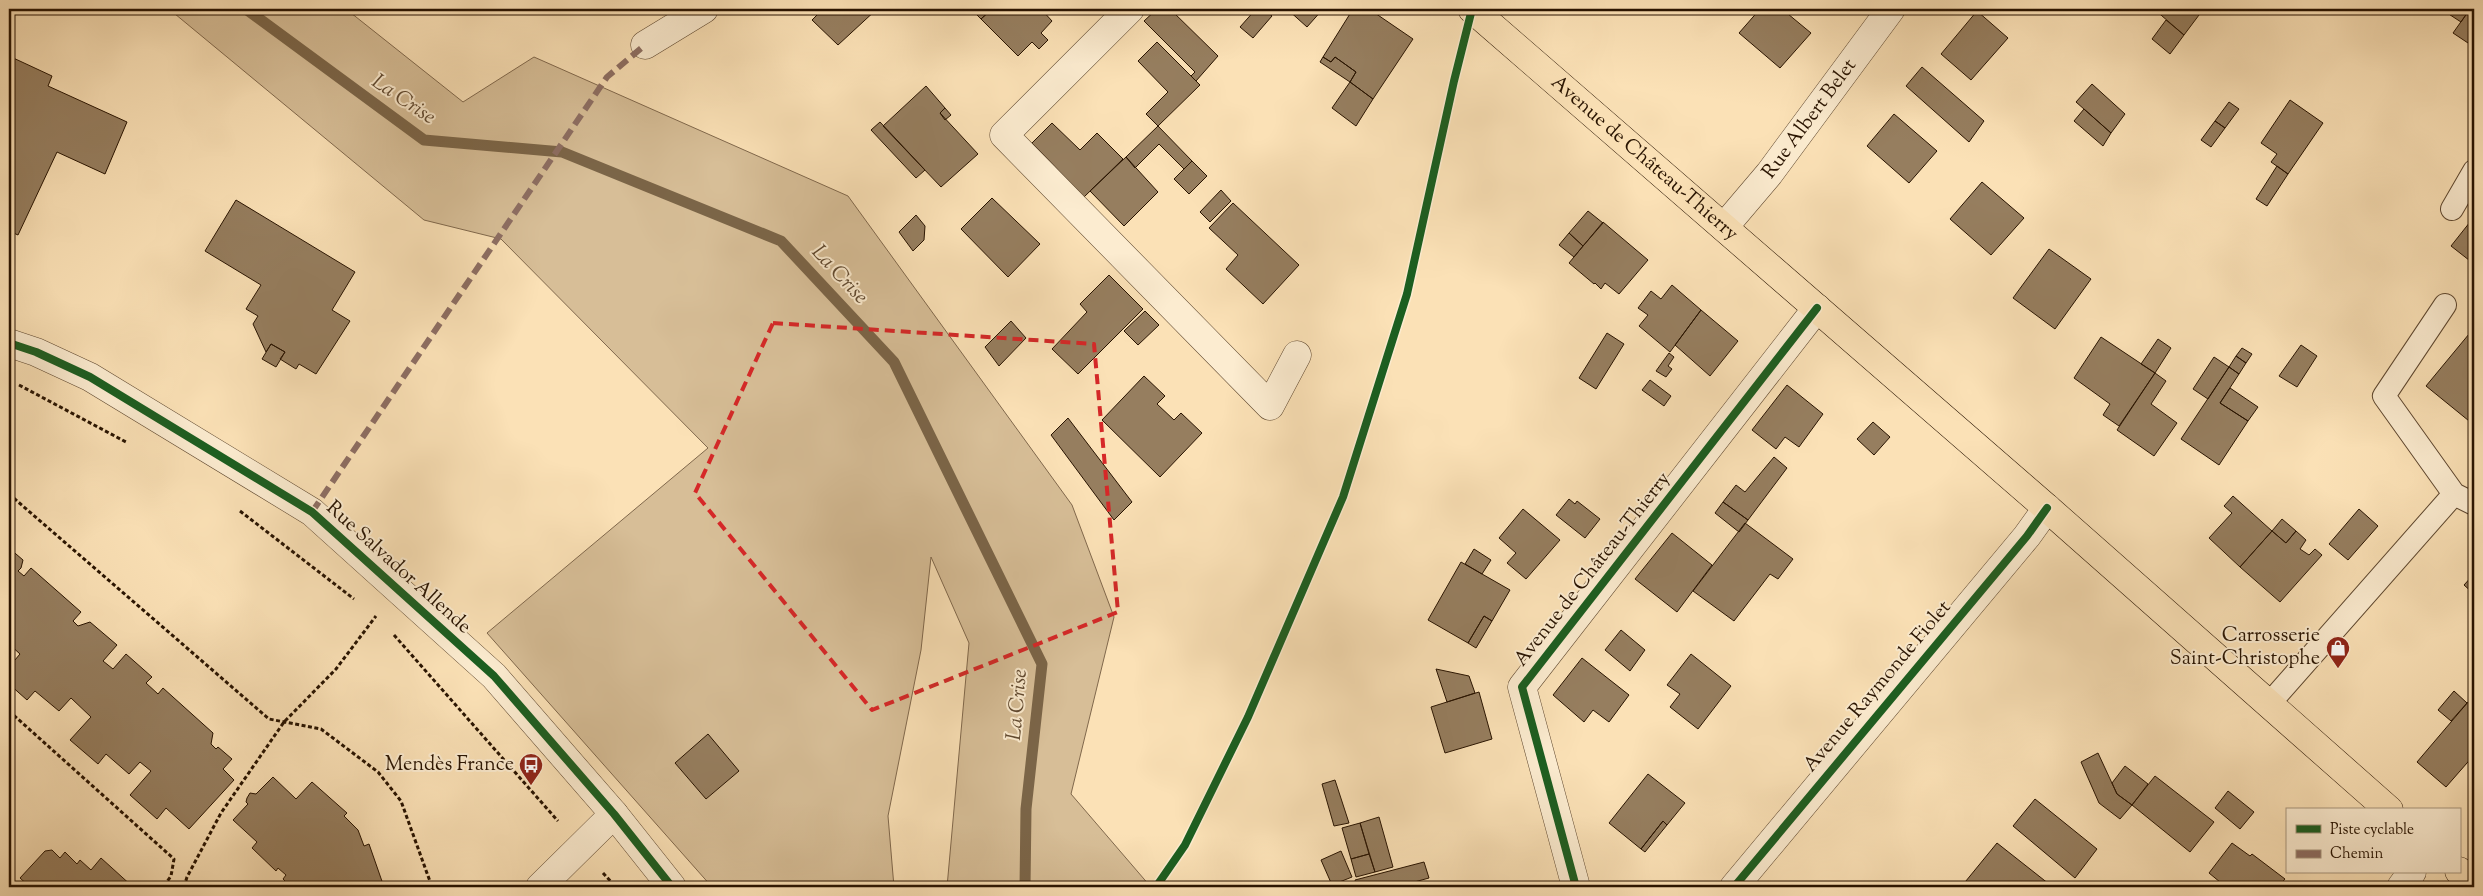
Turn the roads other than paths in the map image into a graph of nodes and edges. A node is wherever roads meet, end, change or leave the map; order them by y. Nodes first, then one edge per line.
1 (704, 9) edge
2 (1130, 9) edge
3 (1472, 9) edge
4 (1891, 9) edge
5 (645, 45) dead end
6 (2474, 171) edge
7 (2452, 209) dead end
8 (1724, 227) junction
9 (2445, 305) dead end
10 (1817, 308) junction
11 (9, 343) edge
12 (1297, 355) dead end
13 (2454, 494) junction
14 (2474, 504) edge
15 (2047, 508) junction
16 (2269, 704) junction
17 (2387, 808) edge
18 (614, 814) junction
19 (2460, 872) edge
20 (2410, 874) edge
21 (2474, 884) edge
22 (540, 887) edge
23 (672, 887) edge
24 (1576, 887) edge
25 (1734, 887) edge
26 (2400, 887) edge

1 - 5 street
2 - 12 street
3 - 8 main road, Avenue de Château-Thierry
4 - 8 street, Rue Albert Belet
6 - 7 lane
8 - 10 main road, Avenue de Château-Thierry
9 - 13 lane
10 - 15 main road, Avenue de Château-Thierry
10 - 24 street, Avenue de Château-Thierry
11 - 18 street, Rue Salvador Allende
13 - 14 lane
13 - 16 lane
15 - 16 main road, Avenue de Château-Thierry
15 - 25 street, Avenue Raymonde Fiolet
16 - 17 main road, Avenue de Château-Thierry
18 - 22 street
18 - 23 street, Rue Salvador Allende
19 - 21 main road
20 - 26 street

